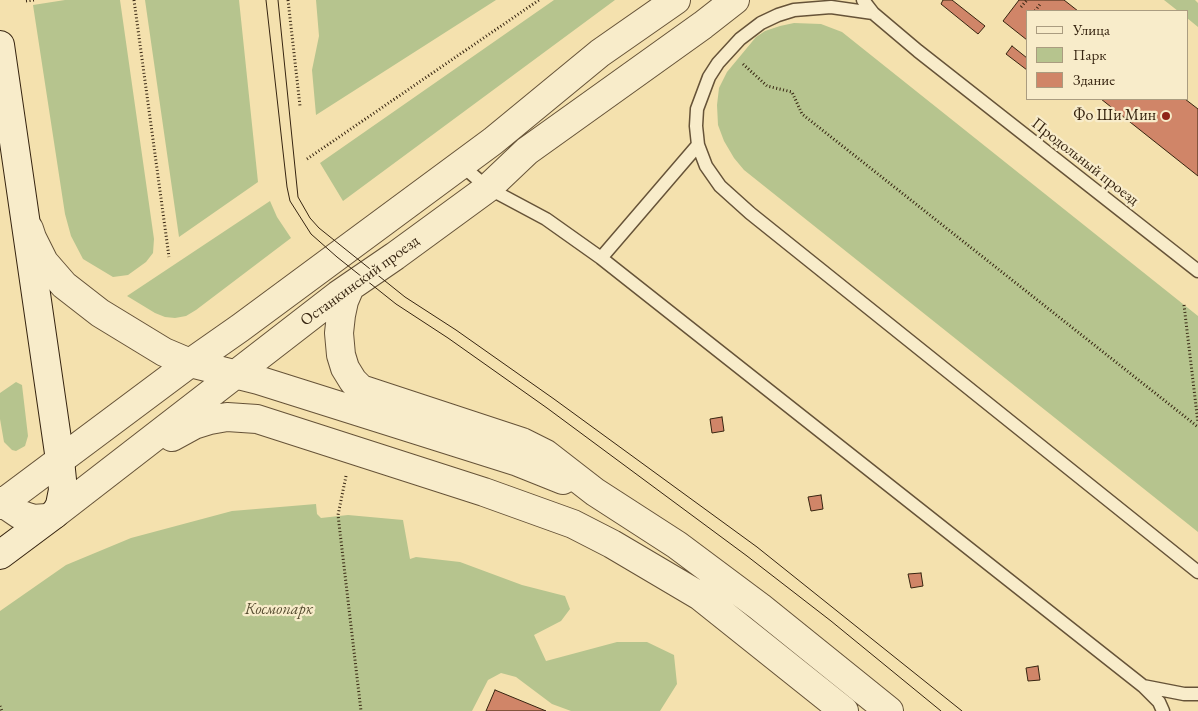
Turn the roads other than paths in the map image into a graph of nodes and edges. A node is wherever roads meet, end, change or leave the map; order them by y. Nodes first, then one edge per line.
1 (676, 0) edge
2 (863, 0) edge
3 (729, 5) edge
4 (873, 13) junction
5 (0, 45) edge
6 (698, 145) junction
7 (460, 164) junction
8 (488, 188) junction
9 (24, 211) junction
10 (601, 258) junction
11 (1198, 271) edge
12 (350, 287) junction
13 (190, 363) junction
14 (234, 374) junction
15 (60, 460) junction
16 (110, 472) junction
17 (595, 492) junction
18 (1, 503) edge
19 (55, 514) junction
20 (0, 554) edge
21 (1198, 572) edge
22 (1143, 686) junction
23 (1198, 694) edge
24 (844, 711) edge
25 (889, 711) edge
26 (1163, 711) edge

1 - 7 street, Останкинский проезд
2 - 4 lane, Продольный проезд
3 - 8 street, Останкинский проезд
4 - 6 lane
4 - 11 lane, Продольный проезд
5 - 9 street
6 - 10 lane
6 - 21 lane
7 - 8 lane
7 - 13 street, Останкинский проезд
8 - 10 lane
8 - 12 street, Останкинский проезд
9 - 13 street
9 - 15 street
10 - 22 lane
12 - 14 street, Останкинский проезд
12 - 17 street
13 - 14 street
13 - 15 street, Останкинский проезд
14 - 16 street, Останкинский проезд
14 - 17 street
15 - 18 street, Останкинский проезд
15 - 19 street
16 - 19 street, Останкинский проезд
16 - 24 street
17 - 25 street
18 - 19 street
19 - 20 street, Останкинский проезд
22 - 23 lane
22 - 26 lane

